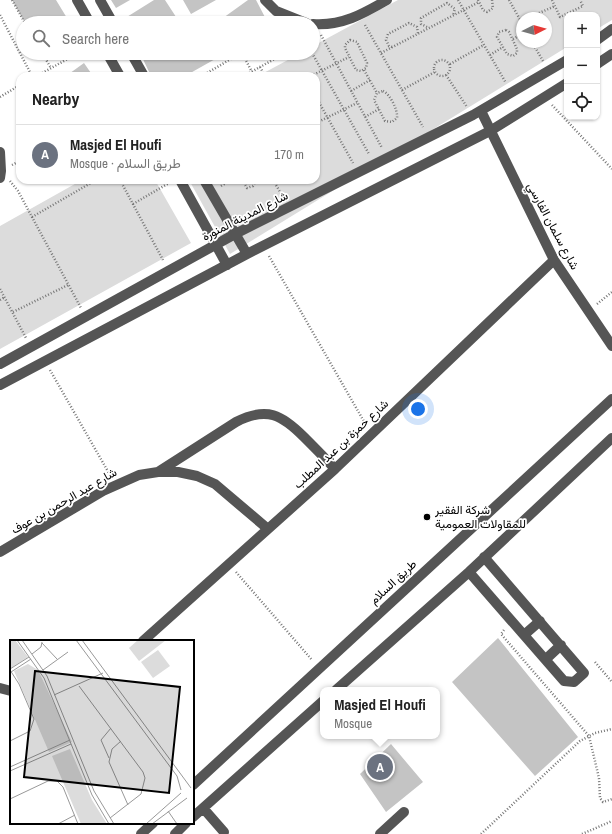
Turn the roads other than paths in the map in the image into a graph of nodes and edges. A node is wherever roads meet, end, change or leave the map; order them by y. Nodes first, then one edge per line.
1 (77, 0) edge
2 (100, 0) edge
3 (265, 0) edge
4 (387, 0) edge
5 (86, 16) edge
6 (110, 16) edge
7 (289, 16) edge
8 (320, 24) edge
9 (612, 29) edge
10 (600, 38) edge
11 (612, 54) edge
12 (111, 60) edge
13 (135, 60) edge
14 (564, 62) edge
15 (600, 62) edge
16 (118, 72) edge
17 (142, 72) edge
18 (565, 84) edge
19 (477, 113) junction
20 (490, 131) junction
21 (0, 152) edge
22 (1, 174) edge
23 (182, 184) edge
24 (206, 184) edge
25 (235, 234) junction
26 (216, 244) junction
27 (247, 254) junction
28 (554, 260) junction
29 (227, 265) junction
30 (612, 346) edge
31 (0, 364) edge
32 (0, 386) edge
33 (612, 399) edge
34 (612, 438) edge
35 (335, 469) junction
36 (158, 472) junction
37 (268, 529) junction
38 (0, 552) edge
39 (484, 557) junction
40 (469, 572) junction
41 (540, 621) junction
42 (524, 635) junction
43 (144, 640) edge
44 (560, 645) junction
45 (546, 659) junction
46 (339, 687) edge
47 (0, 688) edge
48 (10, 691) edge
49 (320, 704) edge
50 (194, 785) edge
51 (203, 808) junction
52 (404, 812) dead end
53 (194, 816) edge
54 (152, 824) edge
55 (185, 824) edge
56 (224, 832) dead end
57 (141, 834) edge
58 (175, 834) edge
59 (380, 834) edge

1 - 5 street
2 - 6 street
3 - 7 street
4 - 8 street
9 - 10 street
11 - 15 street
12 - 16 street
13 - 17 street
14 - 19 street, شارع المدينة المنورة
18 - 20 street
19 - 20 street, شارع سلمان الفارسي
19 - 25 street, شارع المدينة المنورة
20 - 27 street
20 - 28 street, شارع سلمان الفارسي
21 - 22 street
23 - 26 street
24 - 25 street
25 - 26 street, شارع المدينة المنورة
25 - 27 street
26 - 29 street
26 - 31 street, شارع المدينة المنورة
27 - 29 street
28 - 30 street, شارع سلمان الفارسي
28 - 35 street, شارع حمزة بن عبد المطلب
29 - 32 street
33 - 50 street, طريق السلام
34 - 39 street
35 - 36 street
35 - 37 street, شارع حمزة بن عبد المطلب
36 - 37 street, شارع عبد الرحمن بن عوف
36 - 38 street, شارع عبد الرحمن بن عوف
37 - 43 street, شارع حمزة بن عبد المطلب
39 - 40 street
39 - 41 street
40 - 42 street
40 - 46 street
41 - 42 street
41 - 44 street
42 - 45 street
44 - 45 street
44 - 45 street
47 - 48 street
49 - 51 street
51 - 53 street
51 - 56 street
52 - 59 street
54 - 57 street
55 - 58 street

